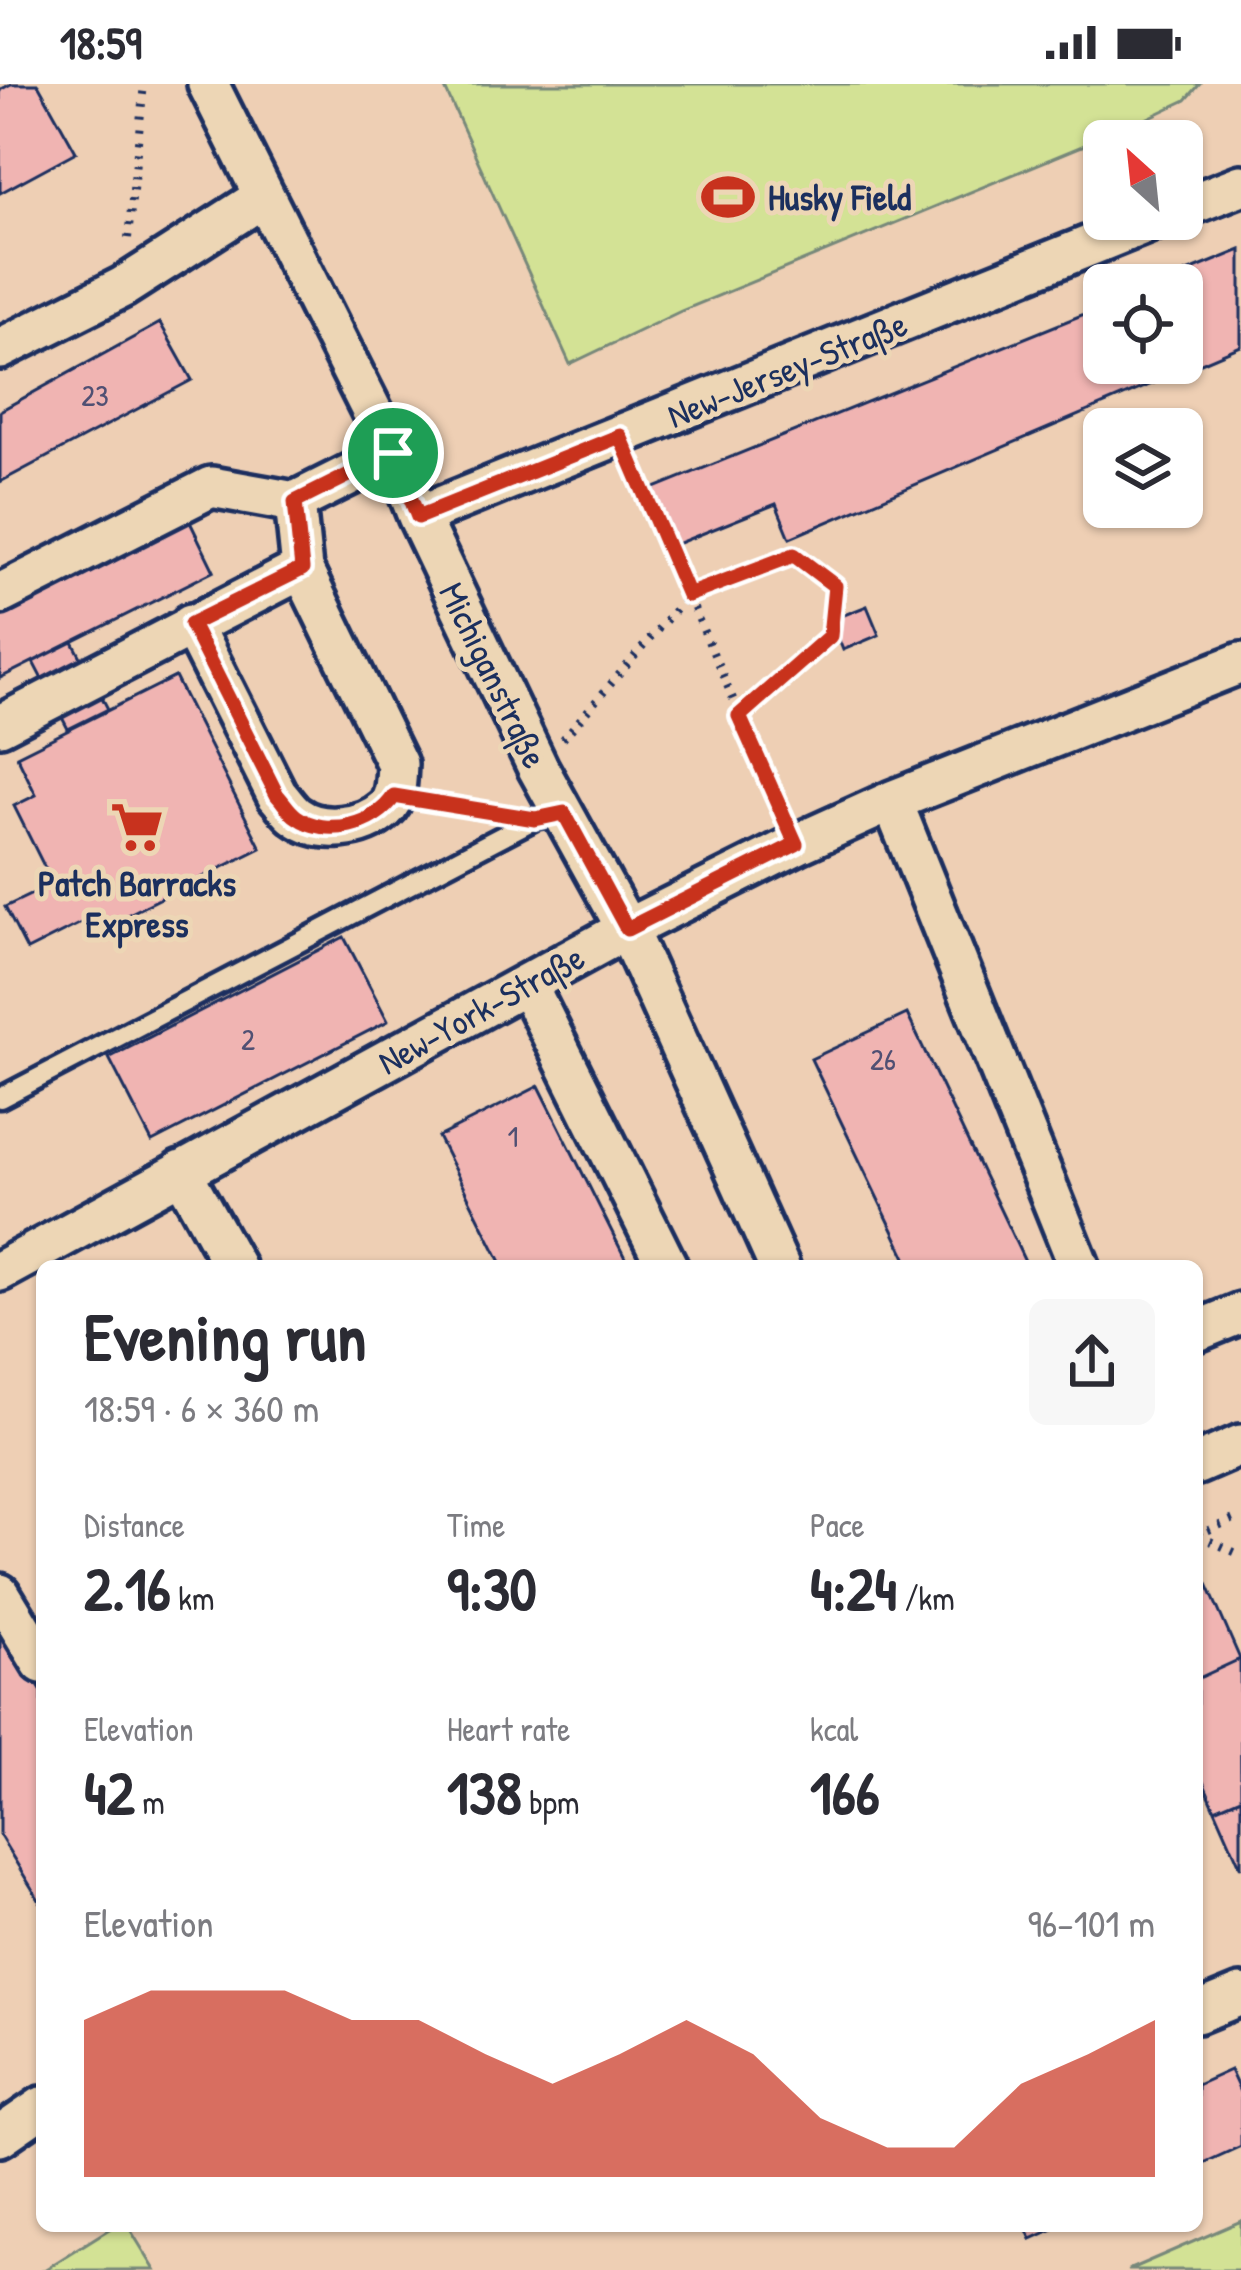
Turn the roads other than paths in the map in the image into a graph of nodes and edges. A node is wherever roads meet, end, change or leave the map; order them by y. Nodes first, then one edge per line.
1 (208, 84) edge
2 (1241, 184) edge
3 (262, 198) junction
4 (1203, 199) edge
5 (1104, 240) edge
6 (0, 349) edge
7 (393, 453) junction
8 (295, 502) junction
9 (418, 517) junction
10 (302, 569) junction
11 (0, 594) edge
12 (191, 624) junction
13 (1241, 663) edge
14 (0, 725) edge
15 (892, 801) junction
16 (549, 816) junction
17 (627, 929) junction
18 (527, 985) junction
19 (0, 1098) edge
20 (181, 1171) junction
21 (231, 1260) edge
22 (664, 1260) edge
23 (776, 1260) edge
24 (1077, 1260) edge
25 (0, 1271) edge
26 (1241, 1313) edge
27 (1203, 1329) edge
28 (1241, 1444) edge
29 (1203, 1461) edge
30 (0, 1594) edge
31 (36, 1654) edge
32 (1241, 1995) edge
33 (1203, 2011) edge
34 (36, 2111) edge
35 (0, 2136) edge

1 - 3 street, Michiganstraße
2 - 4 street
3 - 6 street
3 - 7 street, Michiganstraße
5 - 9 street, New-Jersey-Straße
7 - 8 street
7 - 9 street, Michiganstraße
8 - 10 street
8 - 11 street
9 - 16 street, Michiganstraße
10 - 12 street
10 - 12 street
12 - 14 street
13 - 15 street, New-York-Straße
15 - 17 street, New-York-Straße
15 - 24 street
16 - 17 street, Michiganstraße
16 - 19 lane
17 - 18 street, New-York-Straße
17 - 23 street, Michiganstraße
18 - 20 street, New-York-Straße
18 - 22 street
20 - 21 street
20 - 25 street, New-York-Straße
26 - 27 street
28 - 29 street
30 - 31 street
32 - 33 street
34 - 35 street

